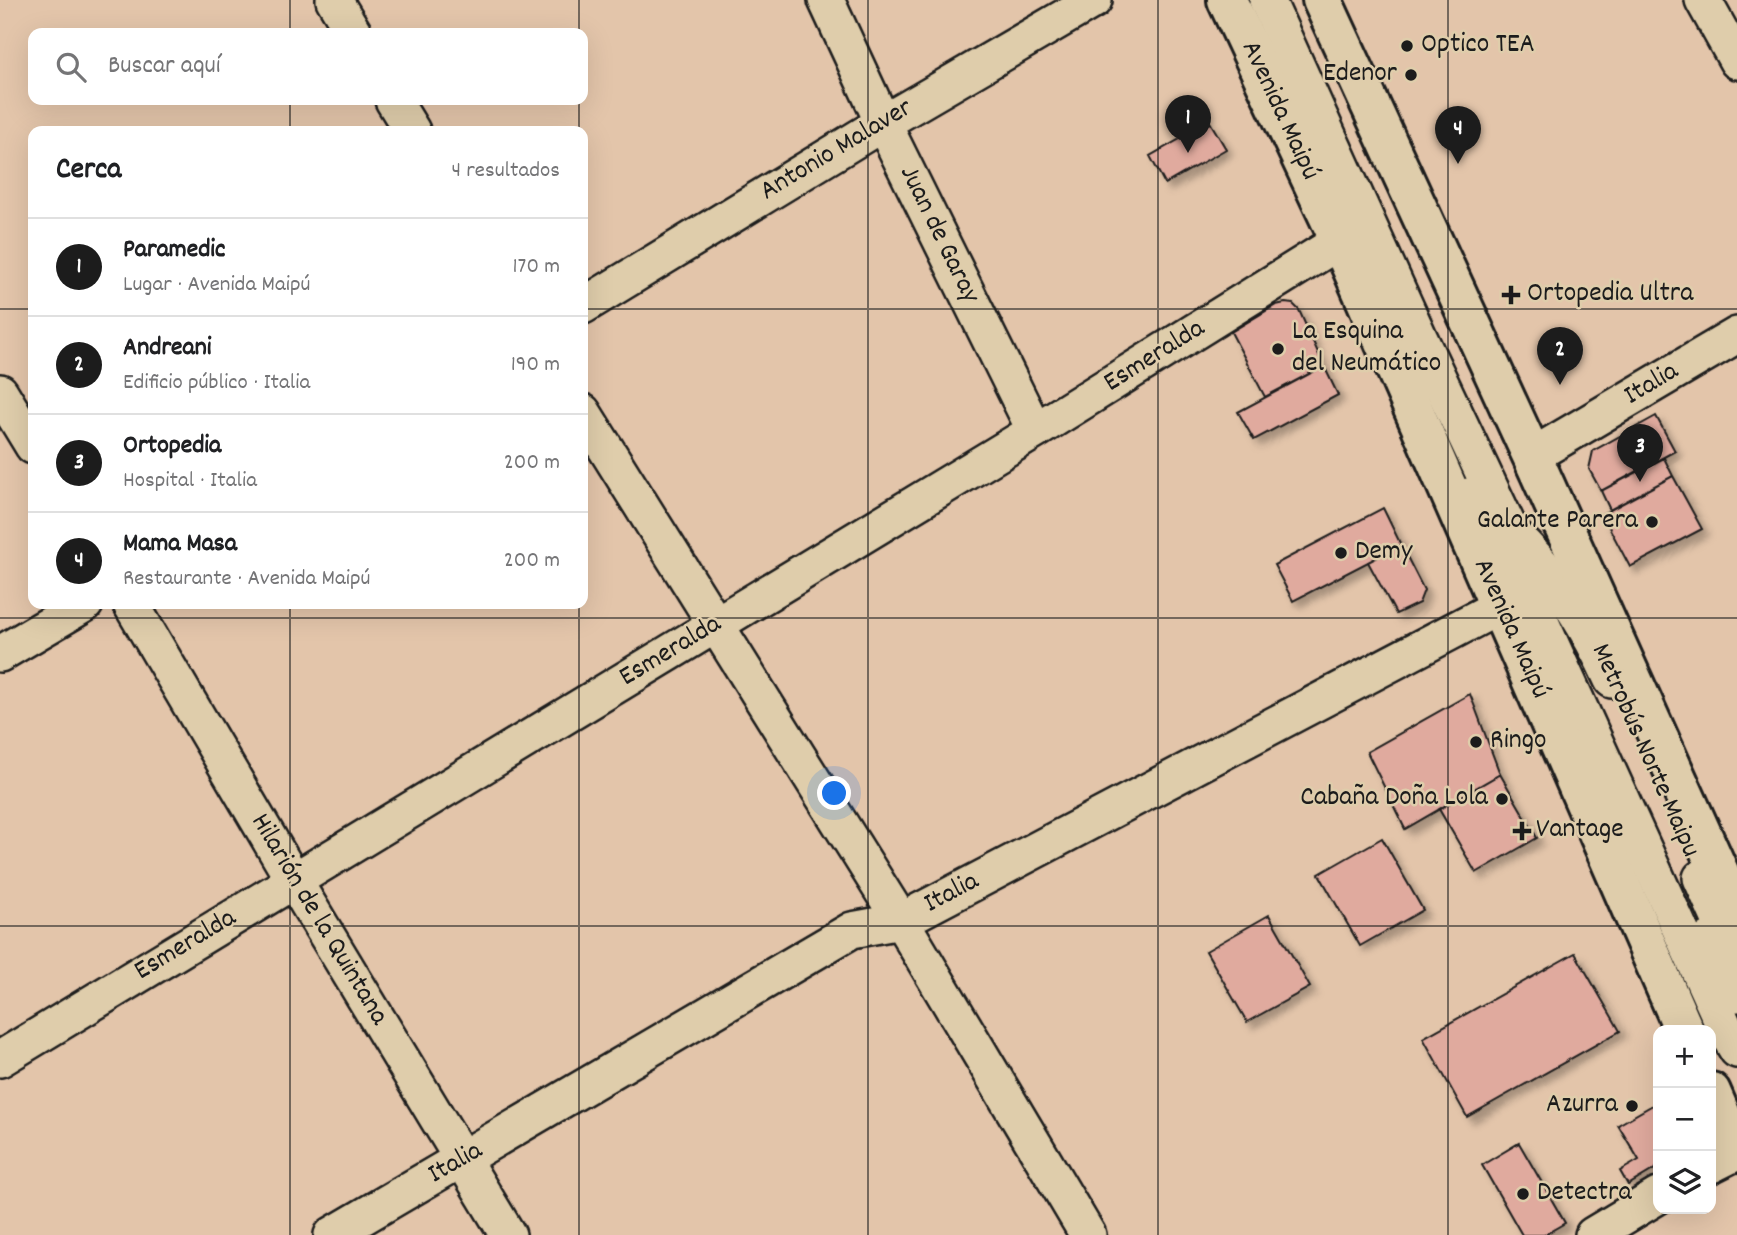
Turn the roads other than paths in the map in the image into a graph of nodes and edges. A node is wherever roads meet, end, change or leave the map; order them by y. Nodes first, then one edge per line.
1 (334, 0) edge
2 (826, 0) edge
3 (1094, 0) edge
4 (1227, 0) edge
5 (1267, 0) edge
6 (1283, 0) edge
7 (1322, 0) edge
8 (1703, 0) edge
9 (351, 28) edge
10 (1737, 61) edge
11 (396, 105) edge
12 (883, 123) junction
13 (409, 126) edge
14 (1334, 128) junction
15 (1365, 198) junction
16 (1340, 242) junction
17 (588, 303) edge
18 (1737, 335) edge
19 (0, 392) edge
20 (588, 420) edge
21 (1035, 431) junction
22 (28, 438) edge
23 (1532, 457) junction
24 (1538, 586) junction
25 (76, 609) edge
26 (134, 609) edge
27 (716, 625) junction
28 (0, 654) edge
29 (294, 881) junction
30 (1671, 886) junction
31 (1737, 912) edge
32 (901, 921) junction
33 (1737, 958) edge
34 (1737, 994) edge
35 (1682, 1025) edge
36 (1737, 1050) edge
37 (0, 1059) edge
38 (1716, 1104) edge
39 (1737, 1152) edge
40 (464, 1159) junction
41 (1716, 1162) edge
42 (1653, 1199) edge
43 (332, 1235) edge
44 (508, 1235) edge
45 (1088, 1235) edge
46 (1594, 1235) edge

1 - 9 street
2 - 12 street, Juan de Garay
3 - 12 street, Antonio Malaver
4 - 16 main road, Avenida Maipú
5 - 14 street, Metrobús Norte Maipu
6 - 14 street, Metrobús Norte Maipu
7 - 23 main road, Avenida Maipú
8 - 10 street
11 - 13 street
12 - 17 street, Antonio Malaver
12 - 21 street, Juan de Garay
14 - 15 street, Metrobús Norte Maipu
14 - 15 street, Metrobús Norte Maipu
15 - 24 street, Metrobús Norte Maipu
16 - 21 street, Esmeralda
16 - 24 main road, Avenida Maipú
18 - 23 street, Italia
19 - 22 street
20 - 27 street
21 - 27 street, Esmeralda
23 - 24 main road, Avenida Maipú
24 - 30 street, Metrobús Norte Maipu
24 - 31 main road, Avenida Maipú
24 - 32 street, Italia
24 - 33 street, Metrobús Norte Maipu
24 - 35 main road, Avenida Maipú
25 - 28 street
26 - 29 street, Hilarión de la Quintana
27 - 29 street, Esmeralda
27 - 32 street
29 - 37 street, Esmeralda
29 - 40 street, Hilarión de la Quintana
30 - 34 street, Metrobús Norte Maipu
30 - 36 street, Metrobús Norte Maipu
32 - 40 street, Italia
32 - 45 street
38 - 39 main road
39 - 41 street
40 - 43 street, Italia
40 - 44 street, Hilarión de la Quintana
42 - 46 street

